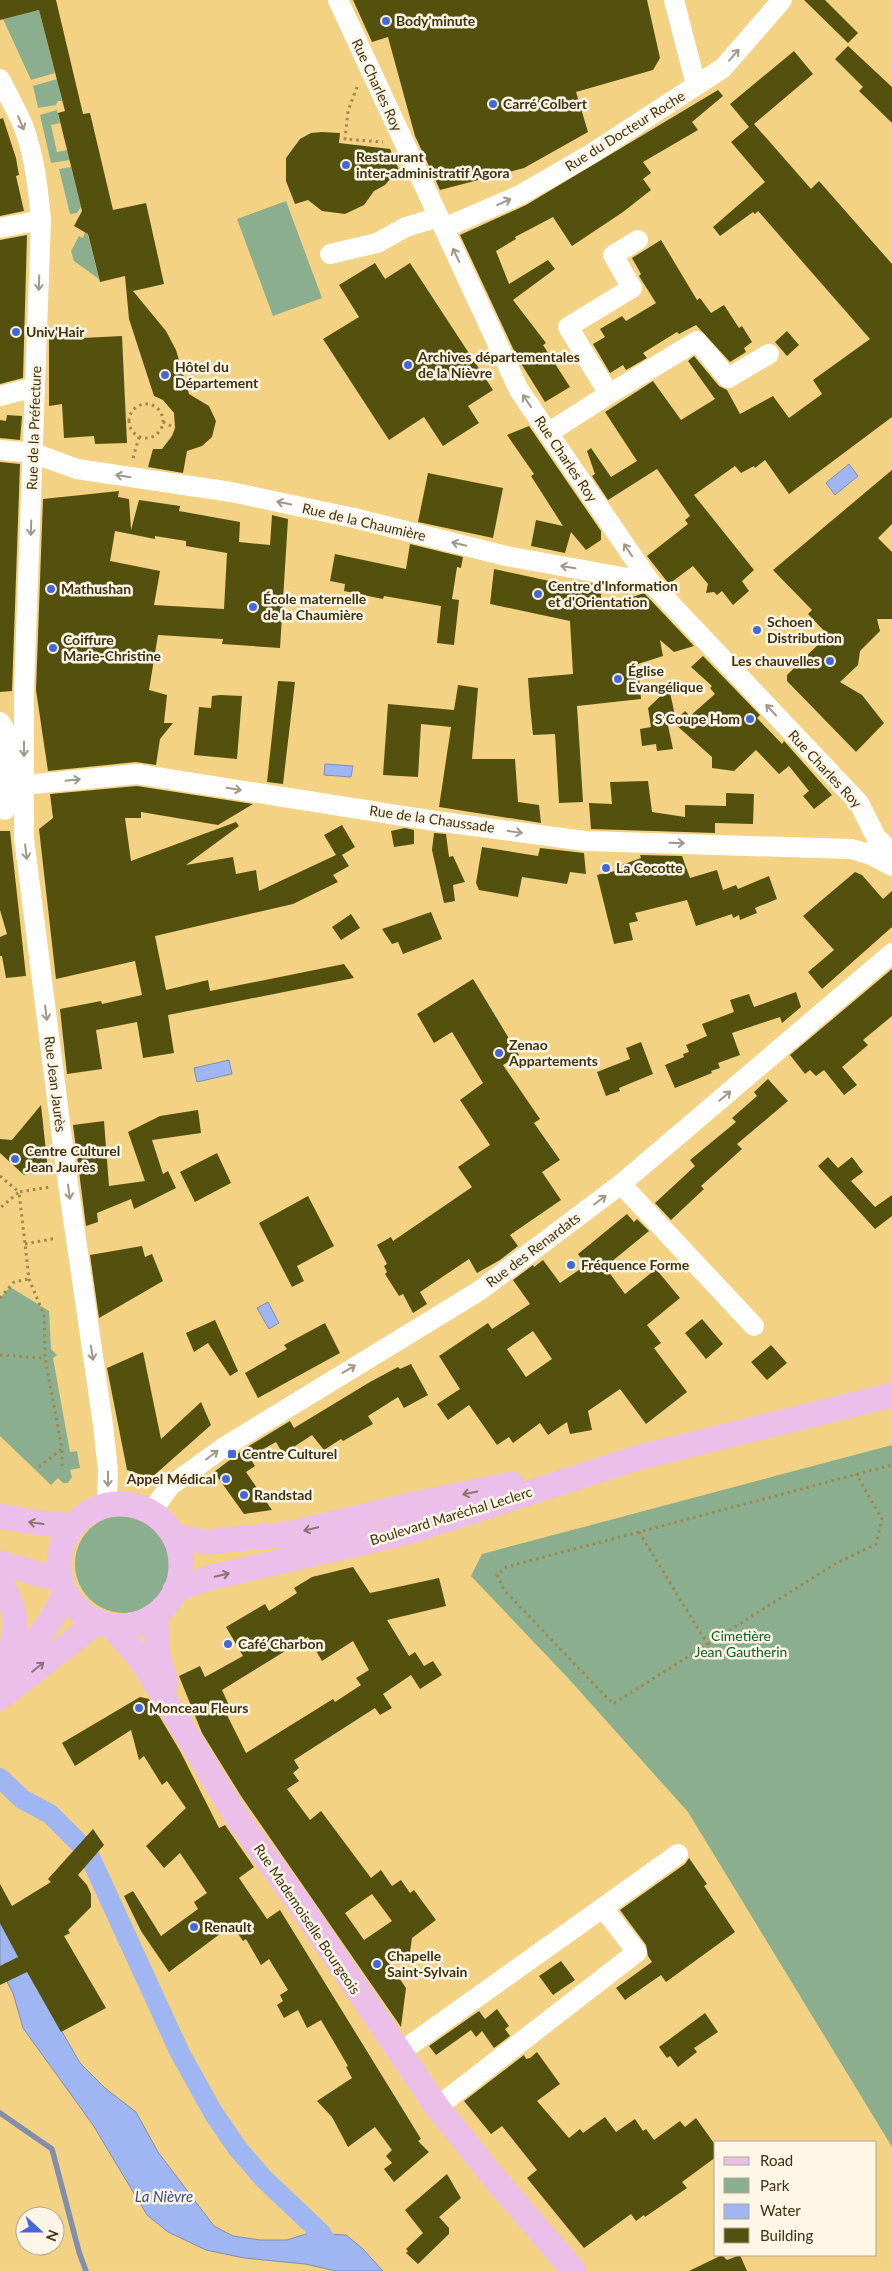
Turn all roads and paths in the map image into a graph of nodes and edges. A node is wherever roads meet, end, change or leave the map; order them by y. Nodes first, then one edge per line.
1 (338, 0) edge
2 (674, 0) edge
3 (782, 0) edge
4 (0, 79) edge
5 (359, 81) dead end
6 (696, 85) junction
7 (405, 144) junction
8 (41, 220) junction
9 (441, 223) junction
10 (0, 228) edge
11 (638, 240) dead end
12 (330, 254) dead end
13 (769, 354) dead end
14 (36, 387) junction
15 (609, 394) junction
16 (0, 396) edge
17 (163, 422) junction
18 (175, 428) dead end
19 (548, 433) junction
20 (0, 450) edge
21 (33, 453) junction
22 (77, 469) junction
23 (32, 479) junction
24 (650, 582) junction
25 (25, 712) junction
26 (1, 716) edge
27 (24, 794) junction
28 (862, 807) junction
29 (3, 812) edge
30 (842, 850) junction
31 (892, 853) edge
32 (892, 866) edge
33 (892, 953) edge
34 (0, 1176) edge
35 (68, 1184) junction
36 (622, 1184) junction
37 (19, 1192) junction
38 (0, 1208) edge
39 (75, 1235) junction
40 (25, 1244) junction
41 (29, 1279) junction
42 (0, 1298) edge
43 (754, 1326) dead end
44 (0, 1355) edge
45 (45, 1358) junction
46 (892, 1395) edge
47 (62, 1449) junction
48 (637, 1458) junction
49 (892, 1465) edge
50 (62, 1466) dead end
51 (39, 1467) dead end
52 (856, 1474) junction
53 (107, 1505) junction
54 (151, 1512) junction
55 (0, 1516) edge
56 (73, 1526) junction
57 (639, 1532) junction
58 (174, 1536) junction
59 (0, 1563) edge
60 (0, 1582) edge
61 (63, 1586) junction
62 (175, 1590) junction
63 (156, 1614) junction
64 (105, 1624) junction
65 (708, 1645) junction
66 (1, 1686) edge
67 (182, 1727) junction
68 (678, 1854) dead end
69 (603, 1908) junction
70 (399, 2053) junction
71 (437, 2107) junction
72 (574, 2271) edge

1 - 7 street, Rue Charles Roy
2 - 6 street
6 -> 3 street, Rue du Docteur Roche
4 -> 8 street, Rue de la Préfecture
5 - 7 path
9 -> 6 street, Rue du Docteur Roche
7 - 9 street, Rue Charles Roy
8 - 10 street
8 -> 14 street, Rue de la Préfecture
9 - 12 street, Rue du Docteur Roche
19 -> 9 street, Rue Charles Roy
11 - 15 street
13 - 15 street
14 - 16 street
14 - 21 street, Rue de la Préfecture
15 - 19 street
17 - 17 path
17 - 18 path
24 -> 19 street, Rue Charles Roy
20 - 21 street, Rue de la Chaumière
21 - 22 street, Rue de la Chaumière
21 - 23 street, Rue de la Préfecture
22 - 23 street, Rue de la Chaumière
24 -> 22 street, Rue de la Chaumière
23 -> 25 street, Rue de la Préfecture
28 -> 24 street, Rue Charles Roy
25 - 26 street
25 -> 27 street, Rue de la Préfecture
26 - 29 street
27 - 29 street, Rue de la Chaussade
27 -> 30 street, Rue de la Chaussade
27 -> 35 street, Rue Jean Jaurès
28 - 30 street
28 - 31 street, Rue Charles Roy
30 - 32 street, Rue de la Chaussade
36 -> 33 street, Rue des Renardats
34 - 37 path
35 - 37 path
35 -> 39 street, Rue Jean Jaurès
36 - 43 street
54 -> 36 street, Rue des Renardats
37 - 38 path
37 - 40 path
39 - 40 path
39 -> 53 street, Rue Jean Jaurès
40 - 41 path
41 - 42 path
41 - 45 path
44 - 45 path
45 - 47 path
46 - 48 main road, Boulevard Maréchal Leclerc
47 - 50 path
47 - 51 path
48 -> 58 main road, Boulevard Maréchal Leclerc
62 -> 48 main road, Boulevard Maréchal Leclerc
49 - 52 path
52 - 57 path
52 - 65 path
53 - 54 main road
53 - 56 main road
54 - 58 main road
56 -> 55 main road
56 - 61 main road
57 - 65 path
57 - 65 path
58 - 62 main road
59 - 61 main road
60 - 66 main road
61 - 64 main road
61 - 66 main road
62 - 63 main road
63 - 64 main road
63 - 67 main road, Rue Mademoiselle Bourgeois
66 -> 64 main road
64 - 67 main road, Rue Mademoiselle Bourgeois
67 - 70 main road, Rue Mademoiselle Bourgeois
68 - 69 street
69 - 70 street
69 - 71 street
70 - 71 main road, Rue Mademoiselle Bourgeois
71 - 72 main road, Rue Mademoiselle Bourgeois

